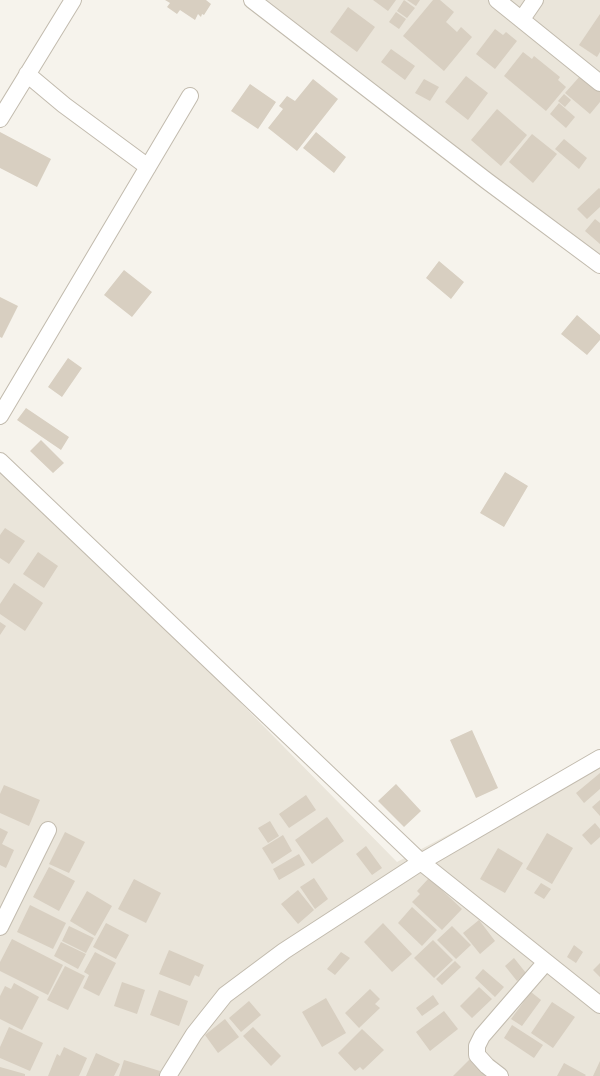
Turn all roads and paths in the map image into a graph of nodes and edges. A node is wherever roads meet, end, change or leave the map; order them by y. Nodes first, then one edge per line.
1 (73, 0) edge
2 (252, 0) edge
3 (497, 0) edge
4 (535, 0) edge
5 (522, 19) junction
6 (27, 74) junction
7 (600, 83) edge
8 (190, 96) dead end
9 (0, 119) edge
10 (148, 167) junction
11 (600, 265) edge
12 (0, 416) edge
13 (0, 461) edge
14 (600, 758) edge
15 (48, 830) dead end
16 (421, 862) junction
17 (0, 927) edge
18 (546, 962) junction
19 (600, 1005) edge
20 (168, 1076) edge
21 (500, 1076) edge

1 - 6 street
2 - 11 street
3 - 5 street
4 - 5 street
5 - 7 street
6 - 9 street
6 - 10 street
8 - 10 street
10 - 12 street
13 - 16 street
14 - 16 street
15 - 17 street
16 - 18 street
16 - 20 street
18 - 19 street
18 - 21 street

